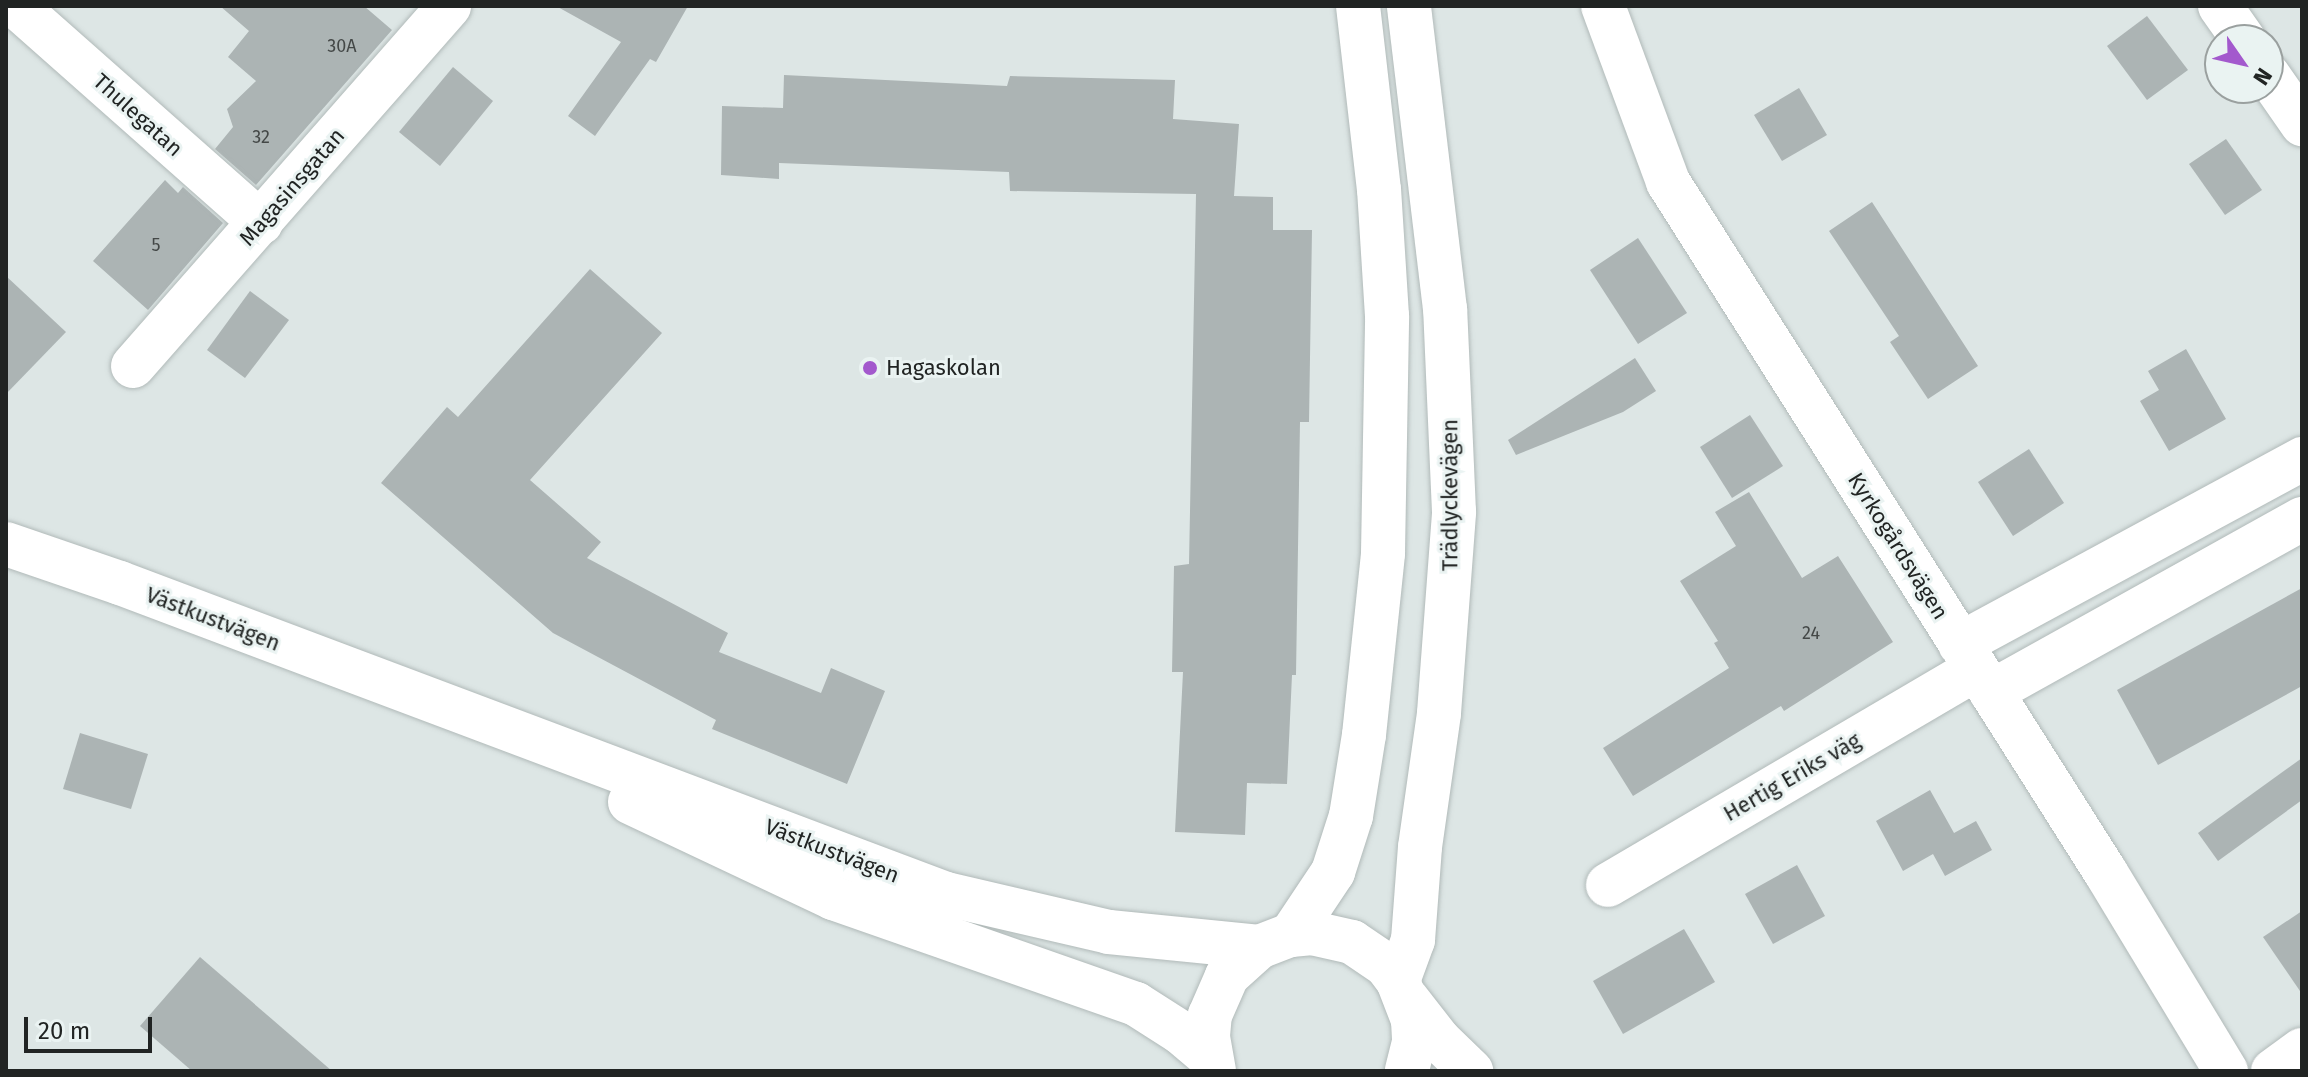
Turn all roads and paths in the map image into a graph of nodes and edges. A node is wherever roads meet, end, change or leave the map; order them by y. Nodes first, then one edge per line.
1 (16, 6) edge
2 (449, 6) edge
3 (1358, 6) edge
4 (1409, 6) edge
5 (1603, 6) edge
6 (2220, 6) edge
7 (2233, 24) edge
8 (2284, 98) edge
9 (2302, 124) edge
10 (261, 223) junction
11 (133, 366) dead end
12 (2302, 459) edge
13 (2302, 519) edge
14 (6, 544) edge
15 (1976, 668) junction
16 (419, 698) junction
17 (1608, 885) dead end
18 (1275, 941) junction
19 (1402, 990) junction
20 (2302, 1050) edge
21 (1212, 1064) edge
22 (1407, 1071) edge
23 (1471, 1071) edge
24 (2226, 1071) edge
25 (2273, 1071) edge

1 - 10 street, Thulegatan
2 - 10 street, Magasinsgatan
3 - 18 street
4 - 19 street, Trädlyckevägen
5 - 15 street, Kyrkogårdsvägen
6 - 7 street
8 - 9 street
10 - 11 street, Magasinsgatan
12 - 15 street, Hertig Eriks väg
13 - 15 street, Hertig Eriks väg
14 - 16 street, Västkustvägen
15 - 17 street, Hertig Eriks väg
15 - 24 street, Kyrkogårdsvägen
16 - 18 street, Västkustvägen
16 - 21 street, Västkustvägen
18 - 19 street, Västkustvägen
18 - 21 street
19 - 22 street
19 - 23 street
20 - 25 street

